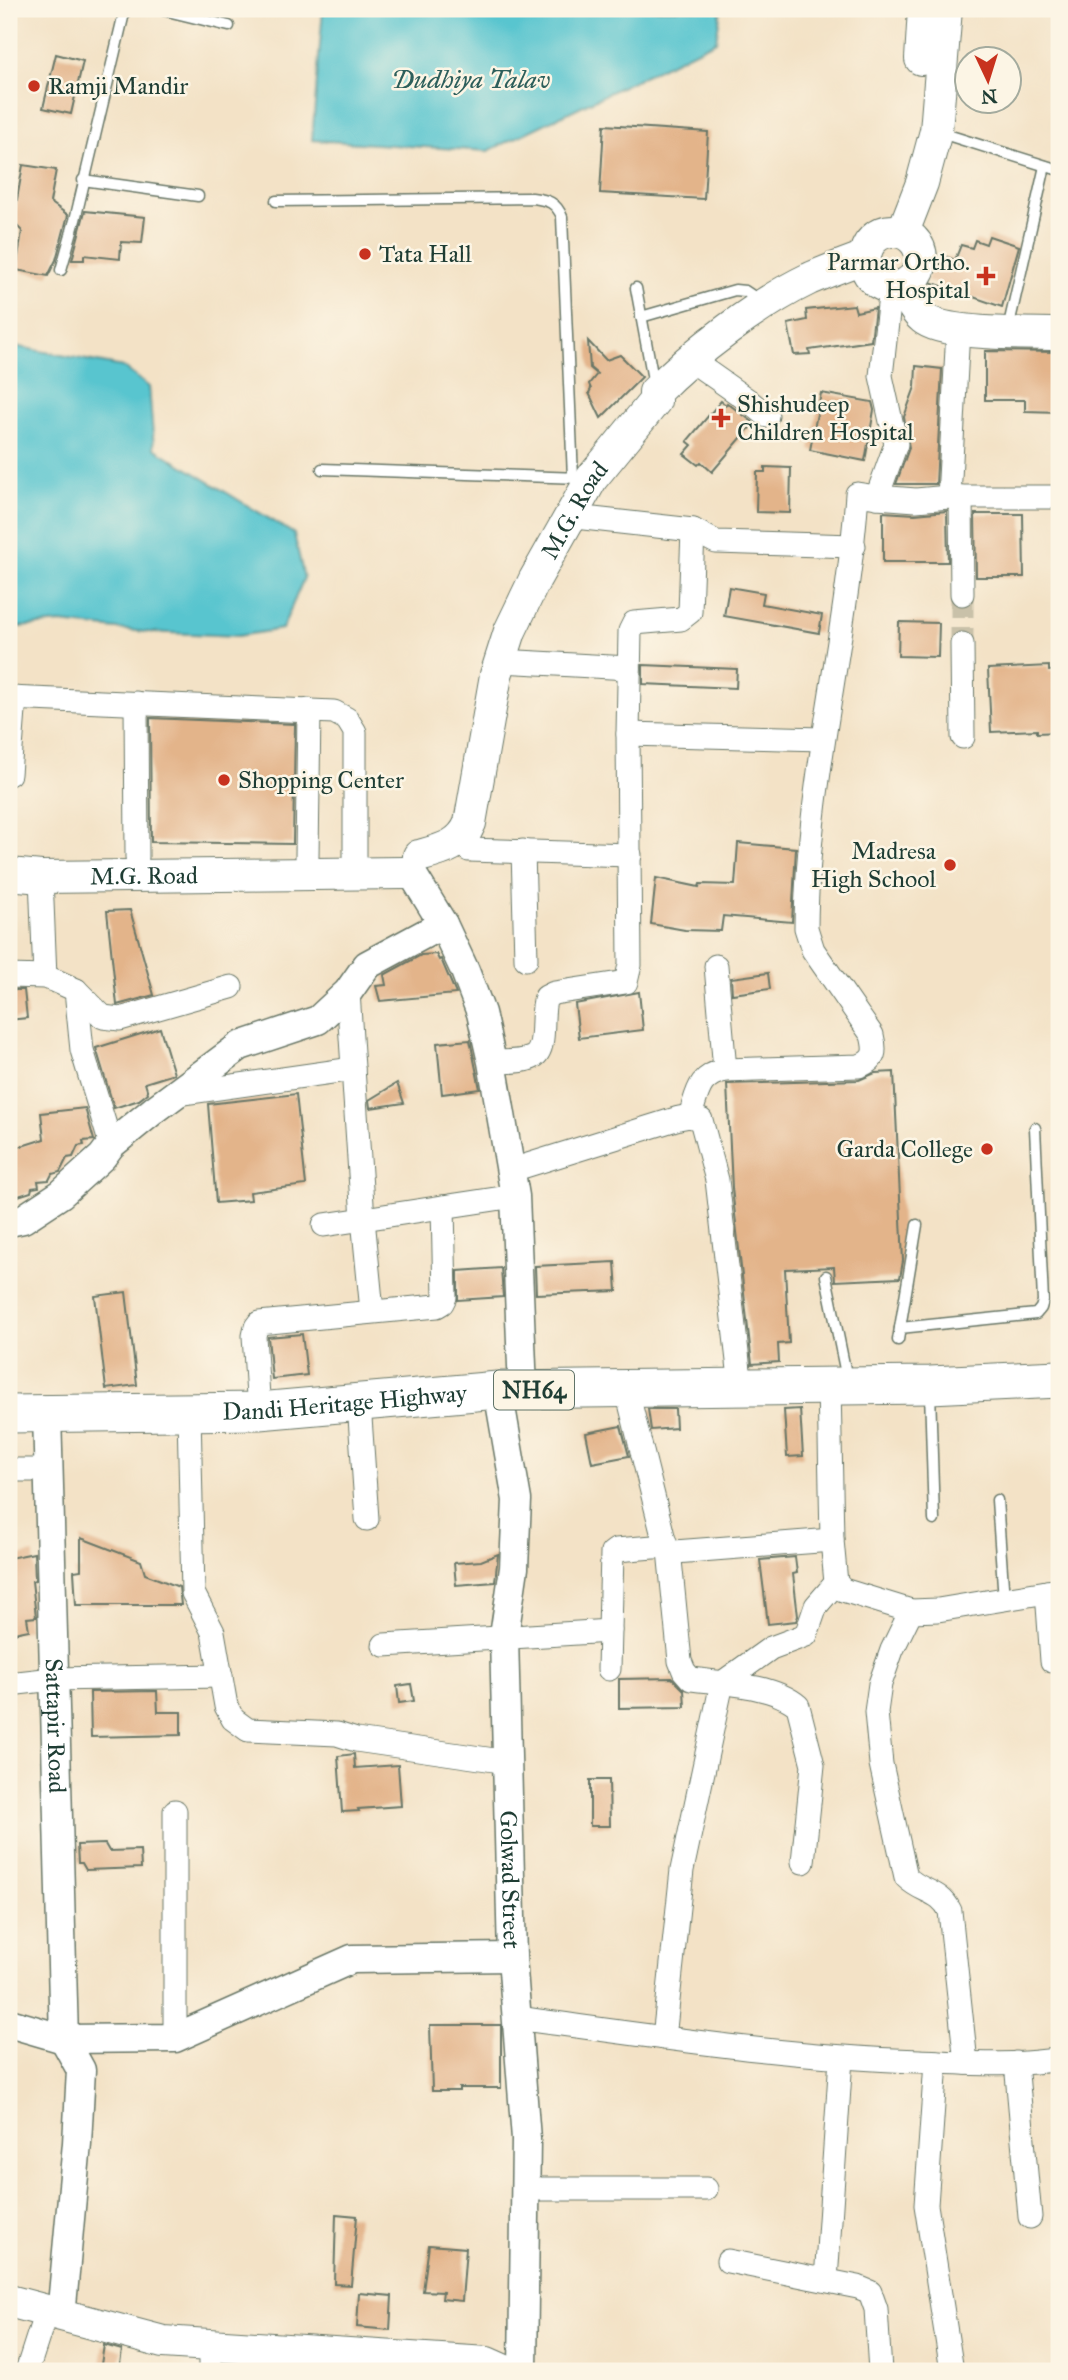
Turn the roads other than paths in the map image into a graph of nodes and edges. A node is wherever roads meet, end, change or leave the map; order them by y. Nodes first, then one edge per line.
1 (125, 9) edge
2 (159, 9) edge
3 (924, 9) edge
4 (946, 9) edge
5 (229, 26) dead end
6 (936, 131) junction
7 (1045, 166) junction
8 (1059, 170) edge
9 (83, 180) junction
10 (198, 196) dead end
11 (276, 201) dead end
12 (895, 232) junction
13 (865, 261) junction
14 (61, 270) dead end
15 (897, 286) junction
16 (636, 288) dead end
17 (770, 310) junction
18 (641, 317) junction
19 (958, 330) junction
20 (1007, 332) junction
21 (1059, 334) edge
22 (702, 368) junction
23 (656, 392) junction
24 (767, 416) dead end
25 (322, 469) dead end
26 (591, 478) junction
27 (877, 497) junction
28 (955, 497) junction
29 (1059, 497) edge
30 (584, 518) junction
31 (694, 530) junction
32 (853, 546) junction
33 (962, 594) tunnel mouth
34 (962, 644) tunnel mouth
35 (508, 662) junction
36 (629, 668) junction
37 (12, 698) edge
38 (136, 703) junction
39 (309, 710) junction
40 (628, 734) junction
41 (963, 737) dead end
42 (823, 739) junction
43 (9, 774) edge
44 (479, 809) junction
45 (469, 850) junction
46 (523, 851) junction
47 (9, 855) edge
48 (630, 855) junction
49 (137, 857) junction
50 (307, 857) junction
51 (355, 857) junction
52 (412, 866) junction
53 (9, 874) edge
54 (41, 877) junction
55 (443, 924) junction
56 (526, 959) dead end
57 (716, 966) dead end
58 (9, 976) edge
59 (45, 977) junction
60 (230, 987) dead end
61 (76, 990) junction
62 (348, 992) junction
63 (492, 1062) junction
64 (353, 1069) junction
65 (725, 1070) junction
66 (176, 1094) junction
67 (690, 1115) junction
68 (1035, 1128) dead end
69 (111, 1145) junction
70 (514, 1183) junction
71 (443, 1207) junction
72 (363, 1219) junction
73 (9, 1222) edge
74 (324, 1225) dead end
75 (917, 1225) dead end
76 (826, 1276) dead end
77 (372, 1311) junction
78 (1059, 1379) edge
79 (839, 1385) junction
80 (930, 1385) junction
81 (626, 1387) junction
82 (741, 1387) junction
83 (511, 1390) junction
84 (359, 1404) junction
85 (259, 1411) junction
86 (188, 1412) junction
87 (47, 1413) junction
88 (9, 1414) edge
89 (9, 1470) edge
90 (48, 1470) junction
91 (997, 1500) dead end
92 (368, 1519) dead end
93 (934, 1520) dead end
94 (832, 1540) junction
95 (668, 1548) junction
96 (836, 1583) junction
97 (1053, 1591) edge
98 (1004, 1600) junction
99 (911, 1611) junction
100 (610, 1631) junction
101 (504, 1636) junction
102 (384, 1645) dead end
103 (1052, 1661) dead end
104 (609, 1669) dead end
105 (221, 1676) junction
106 (53, 1679) junction
107 (722, 1683) junction
108 (9, 1684) edge
109 (508, 1762) junction
110 (175, 1811) dead end
111 (803, 1863) dead end
112 (512, 1957) junction
113 (517, 2018) junction
114 (9, 2023) edge
115 (175, 2038) junction
116 (664, 2038) junction
117 (64, 2039) junction
118 (841, 2058) junction
119 (1059, 2059) edge
120 (936, 2062) junction
121 (967, 2063) junction
122 (1016, 2063) junction
123 (525, 2189) junction
124 (706, 2189) dead end
125 (1030, 2217) dead end
126 (728, 2261) dead end
127 (827, 2280) junction
128 (9, 2301) edge
129 (54, 2313) junction
130 (210, 2358) edge
131 (261, 2359) edge
132 (27, 2371) edge
133 (505, 2371) edge
134 (523, 2371) edge
135 (880, 2371) edge
136 (952, 2371) edge

1 - 9 lane
2 - 5 lane
3 - 12 main road
4 - 6 main road
6 - 7 lane
6 - 12 main road
7 - 8 lane
7 - 20 lane
9 - 10 lane
9 - 14 lane
11 - 26 lane
12 - 13 main road
12 - 15 main road
13 - 15 main road
13 - 17 main road, M.G. Road
15 - 19 main road
15 - 27 street
16 - 18 lane
17 - 18 lane
17 - 22 main road, M.G. Road
17 - 23 main road, M.G. Road
18 - 23 lane
19 - 20 main road
19 - 28 street
20 - 21 main road
22 - 24 street
22 - 26 main road, M.G. Road
23 - 26 main road, M.G. Road
25 - 26 lane
26 - 30 main road, M.G. Road
26 - 35 main road, M.G. Road
27 - 28 street
27 - 32 street
28 - 29 street
28 - 33 street
30 - 31 street
30 - 35 main road, M.G. Road
31 - 32 street
31 - 36 street
32 - 42 street
34 - 41 street
35 - 36 street
35 - 44 main road, M.G. Road
36 - 40 street
37 - 38 street
37 - 43 street
38 - 39 street
38 - 49 street
39 - 50 street
39 - 51 street
40 - 42 street
40 - 48 street
42 - 65 street
44 - 45 main road, M.G. Road
44 - 52 main road, M.G. Road
45 - 46 street
45 - 52 main road, M.G. Road
46 - 48 street
46 - 56 street
47 - 49 main road, M.G. Road
48 - 63 street
49 - 50 main road, M.G. Road
50 - 51 main road, M.G. Road
51 - 52 main road, M.G. Road
52 - 54 main road, M.G. Road
52 - 55 street, Golwad Street
53 - 54 main road, M.G. Road
54 - 59 street
55 - 62 street
55 - 63 street, Golwad Street
57 - 65 street
58 - 59 street
59 - 61 street
60 - 61 street
61 - 69 street
62 - 64 street
62 - 66 street
63 - 70 street, Golwad Street
64 - 66 street
64 - 72 street
65 - 67 street
66 - 69 street
67 - 70 street
67 - 82 street
68 - 75 lane
69 - 73 street
70 - 71 street
70 - 83 street, Golwad Street
71 - 72 street
71 - 77 street
72 - 74 street
72 - 77 street
76 - 79 lane
77 - 85 street
78 - 80 highway, Dandi Heritage Highway / NH64
79 - 80 highway, Dandi Heritage Highway / NH64
79 - 82 highway, Dandi Heritage Highway / NH64
79 - 94 street
80 - 93 lane
81 - 82 highway, Dandi Heritage Highway / NH64
81 - 83 highway, Dandi Heritage Highway / NH64
81 - 95 street
83 - 84 highway, Dandi Heritage Highway / NH64
83 - 101 street, Golwad Street
84 - 85 highway, Dandi Heritage Highway / NH64
84 - 92 street
85 - 86 highway, Dandi Heritage Highway / NH64
86 - 87 highway, Dandi Heritage Highway / NH64
86 - 105 street
87 - 88 highway, Dandi Heritage Highway / NH64
87 - 90 street, Sattapir Road
89 - 90 street
90 - 106 street, Sattapir Road
91 - 98 lane
94 - 95 street
94 - 96 street
95 - 100 street
95 - 107 street
96 - 99 street
96 - 107 street
97 - 98 street
97 - 103 street
98 - 99 street
99 - 121 street
100 - 101 street
100 - 104 street
101 - 102 street
101 - 109 street, Golwad Street
105 - 106 street
105 - 109 street
106 - 108 street
106 - 117 street, Sattapir Road
107 - 111 street
107 - 116 street
109 - 112 street, Golwad Street
110 - 115 street
112 - 113 street, Golwad Street
112 - 115 street
113 - 116 street
113 - 123 street, Golwad Street
114 - 117 street
115 - 117 street
116 - 118 street
117 - 129 street
118 - 120 street
118 - 127 street
119 - 122 street
120 - 121 street
120 - 136 street
121 - 122 street
122 - 125 street
123 - 124 street
123 - 134 street, Golwad Street
126 - 127 street
127 - 135 street
128 - 129 main road
129 - 130 main road
129 - 132 street
130 - 131 main road
131 - 133 main road

